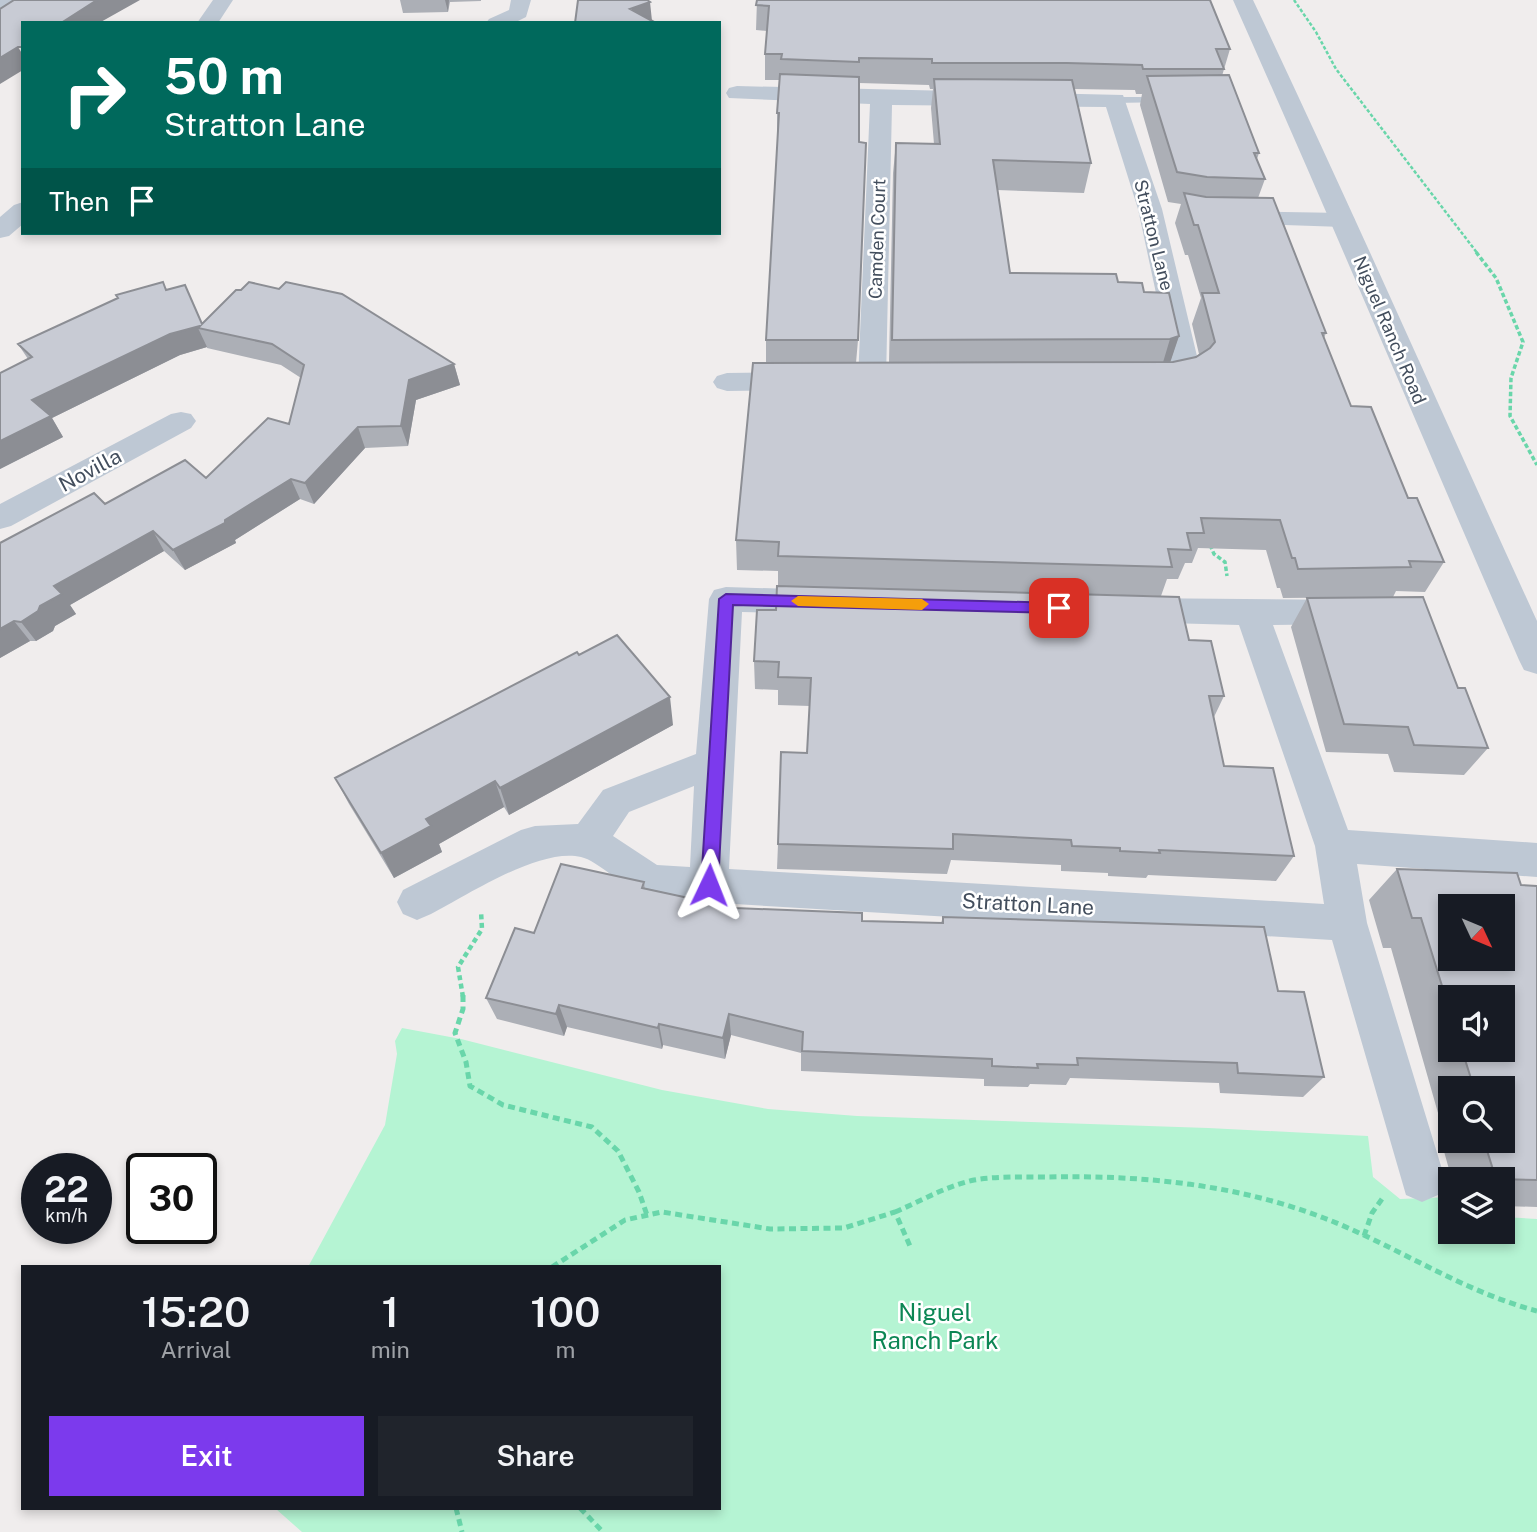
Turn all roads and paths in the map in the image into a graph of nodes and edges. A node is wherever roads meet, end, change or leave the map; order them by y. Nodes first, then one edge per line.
1 (5, 0) edge
2 (223, 0) edge
3 (521, 0) edge
4 (1244, 0) edge
5 (1294, 0) edge
6 (0, 3) edge
7 (208, 21) edge
8 (501, 21) edge
9 (737, 93) dead end
10 (881, 98) junction
11 (1115, 100) junction
12 (1178, 100) edge
13 (1212, 208) edge
14 (1340, 211) junction
15 (21, 212) edge
16 (0, 230) edge
17 (1121, 381) edge
18 (727, 382) dead end
19 (181, 421) dead end
20 (1537, 465) edge
21 (0, 518) edge
22 (1207, 537) edge
23 (865, 603) edge
24 (1100, 609) edge
25 (1376, 612) edge
26 (1252, 613) junction
27 (1537, 660) edge
28 (715, 763) junction
29 (588, 840) junction
30 (1334, 846) junction
31 (1537, 860) edge
32 (467, 877) junction
33 (709, 885) junction
34 (417, 902) dead end
35 (1346, 923) junction
36 (1422, 1179) dead end
37 (895, 1212) junction
38 (647, 1215) junction
39 (909, 1246) dead end
40 (554, 1265) edge
41 (1537, 1311) edge
42 (456, 1510) edge
43 (582, 1510) edge
44 (462, 1532) edge
45 (603, 1532) edge

1 - 6 street
2 - 7 street
3 - 8 street
4 - 14 street, Niguel Ranch Road
5 - 20 path
9 - 10 street
10 - 11 street
10 - 18 street, Camden Court
11 - 12 lane
11 - 17 street, Stratton Lane
13 - 14 street
14 - 27 street, Niguel Ranch Road
15 - 16 street
19 - 21 street, Novilla
22 - 26 path
23 - 28 street
24 - 26 street
25 - 26 street
26 - 30 street
28 - 29 street
28 - 33 street
29 - 32 street
29 - 33 street, Stratton Lane
30 - 31 street
30 - 35 street
32 - 34 street
32 - 38 path
33 - 35 street, Stratton Lane
35 - 36 street
37 - 38 path
37 - 39 path
37 - 41 path
38 - 40 path
42 - 44 path
43 - 45 path

